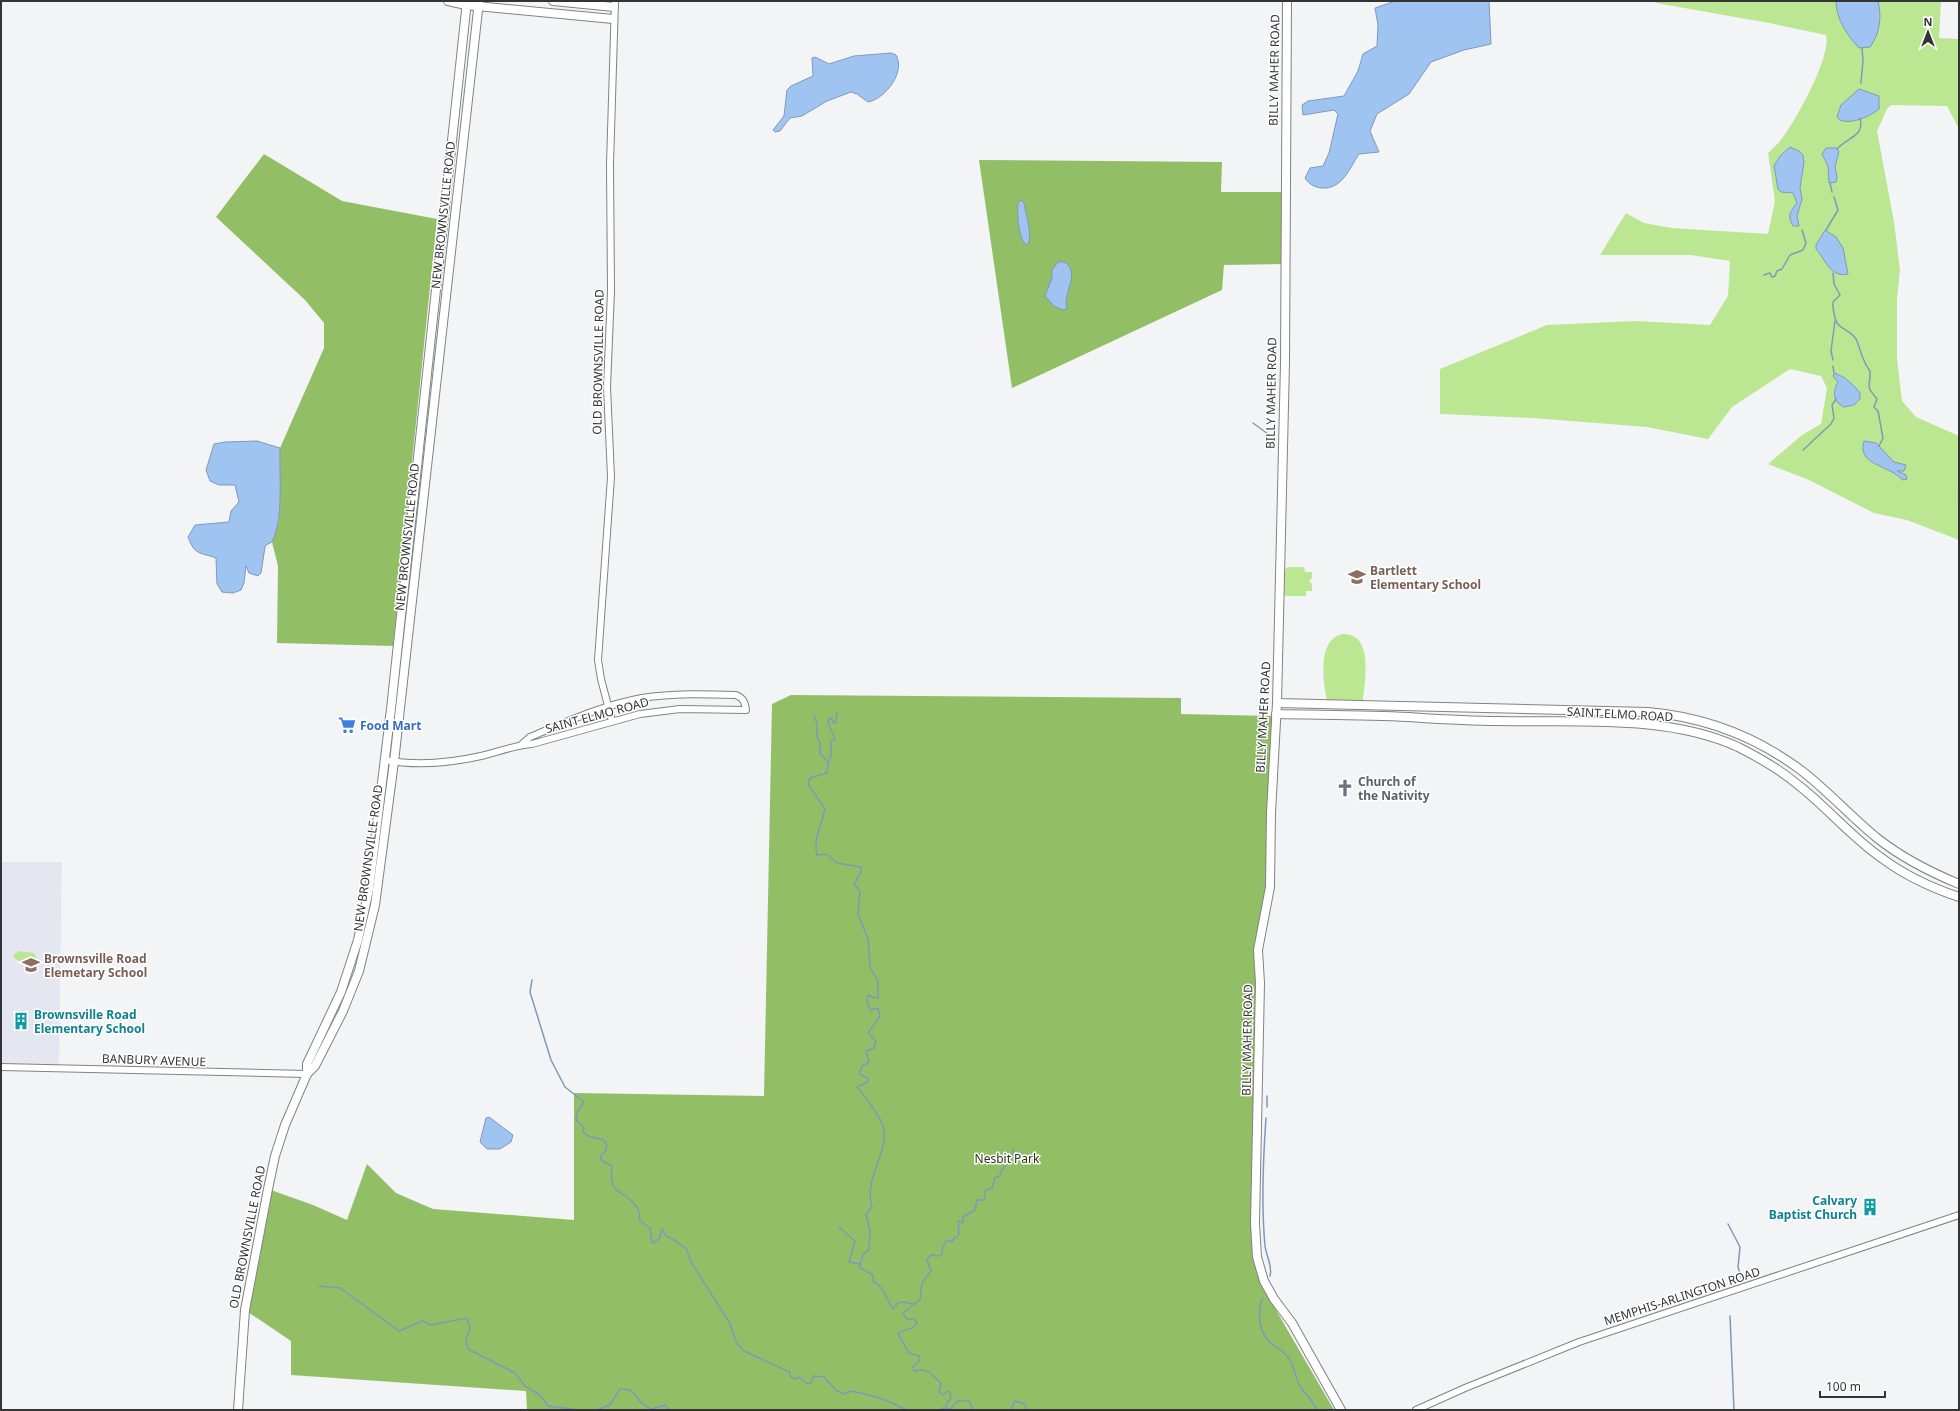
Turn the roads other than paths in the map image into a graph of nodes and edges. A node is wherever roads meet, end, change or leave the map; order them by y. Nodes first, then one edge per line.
1 (448, 1) edge
2 (553, 1) edge
3 (1287, 1) edge
4 (466, 3) edge
5 (479, 4) edge
6 (614, 4) edge
7 (614, 19) junction
8 (1277, 703) junction
9 (1327, 705) junction
10 (608, 706) junction
11 (1358, 706) junction
12 (1276, 714) junction
13 (1327, 716) junction
14 (1358, 716) junction
15 (612, 720) junction
16 (1742, 735) junction
17 (521, 745) junction
18 (1736, 747) junction
19 (385, 760) junction
20 (394, 762) junction
21 (1959, 884) edge
22 (1959, 897) edge
23 (1, 1067) edge
24 (307, 1074) junction
25 (1959, 1215) edge
26 (238, 1410) edge
27 (1341, 1410) edge
28 (1416, 1410) edge

1 - 4 main road
2 - 6 main road
3 - 8 main road, BILLY MAHER ROAD
4 - 5 main road
4 - 19 main road, NEW BROWNSVILLE ROAD
5 - 7 main road
5 - 20 main road, NEW BROWNSVILLE ROAD
6 - 7 street, OLD BROWNSVILLE ROAD
7 - 10 street, OLD BROWNSVILLE ROAD
8 - 9 main road, SAINT ELMO ROAD
8 - 12 main road, BILLY MAHER ROAD
9 - 11 main road, SAINT ELMO ROAD
9 - 13 main road
10 - 15 street, OLD BROWNSVILLE ROAD
10 - 15 street, SAINT ELMO ROAD
10 - 17 street, SAINT ELMO ROAD
11 - 14 main road
11 - 16 main road, SAINT ELMO ROAD
12 - 13 main road, SAINT ELMO ROAD
12 - 27 main road, BILLY MAHER ROAD
13 - 14 main road, SAINT ELMO ROAD
14 - 18 main road, SAINT ELMO ROAD
15 - 17 street, SAINT ELMO ROAD
16 - 18 main road
16 - 21 main road, SAINT ELMO ROAD
17 - 20 street, SAINT ELMO ROAD
18 - 22 main road, SAINT ELMO ROAD
19 - 20 street, SAINT ELMO ROAD
19 - 24 main road, NEW BROWNSVILLE ROAD
20 - 24 main road, NEW BROWNSVILLE ROAD
23 - 24 street, BANBURY AVENUE
24 - 26 main road, OLD BROWNSVILLE ROAD
25 - 28 street, MEMPHIS-ARLINGTON ROAD

